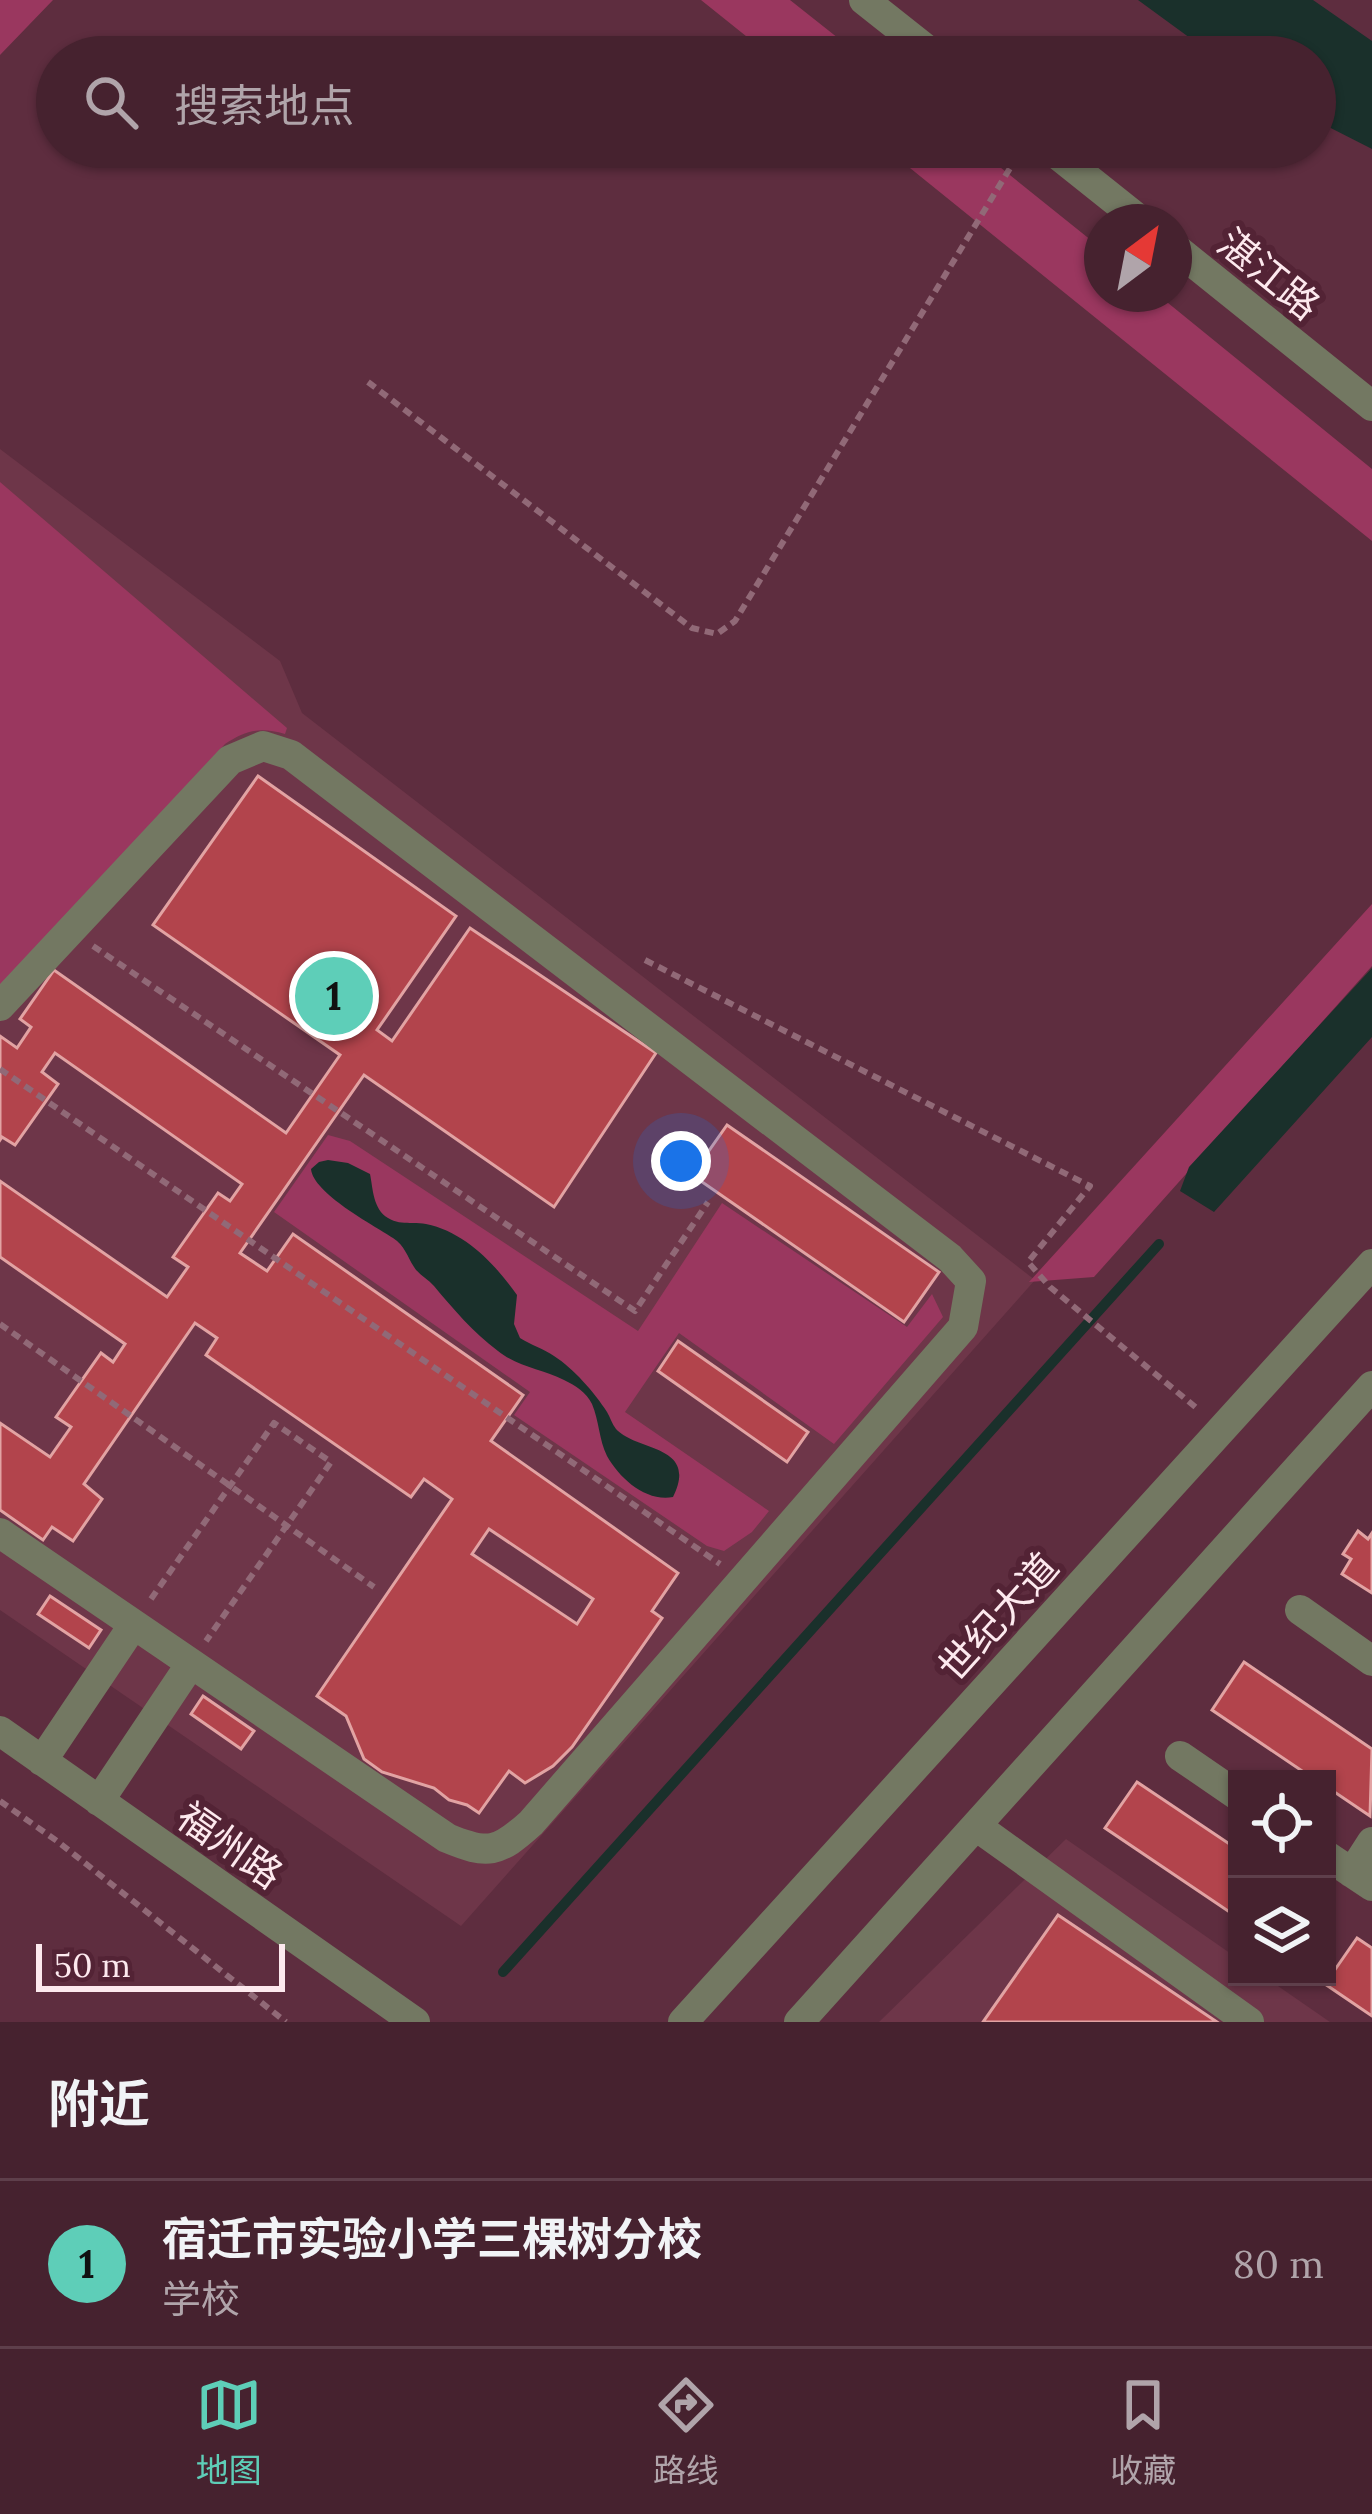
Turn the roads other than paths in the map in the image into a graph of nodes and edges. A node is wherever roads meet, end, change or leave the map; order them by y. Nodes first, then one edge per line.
1 (864, 0) edge
2 (909, 36) edge
3 (1074, 168) edge
4 (1119, 204) edge
5 (1192, 262) edge
6 (1372, 406) edge
7 (0, 1006) edge
8 (1372, 1264) edge
9 (1372, 1386) edge
10 (0, 1534) edge
11 (1300, 1610) dead end
12 (132, 1627) junction
13 (1372, 1661) edge
14 (190, 1665) junction
15 (0, 1732) edge
16 (1180, 1756) dead end
17 (42, 1761) junction
18 (1228, 1789) edge
19 (99, 1801) junction
20 (976, 1826) junction
21 (1372, 1842) edge
22 (1350, 1872) edge
23 (415, 2022) edge
24 (682, 2022) edge
25 (799, 2022) edge
26 (1249, 2022) edge

1 - 2 street
3 - 4 street
5 - 6 street, 湛江路
7 - 14 street
8 - 24 street, 世纪大道
9 - 20 street
10 - 12 street
11 - 13 street
12 - 14 street
12 - 17 street
14 - 19 street
15 - 17 street, 福州路
16 - 18 street
17 - 19 street, 福州路
19 - 23 street, 福州路
20 - 25 street
20 - 26 street
21 - 22 street

